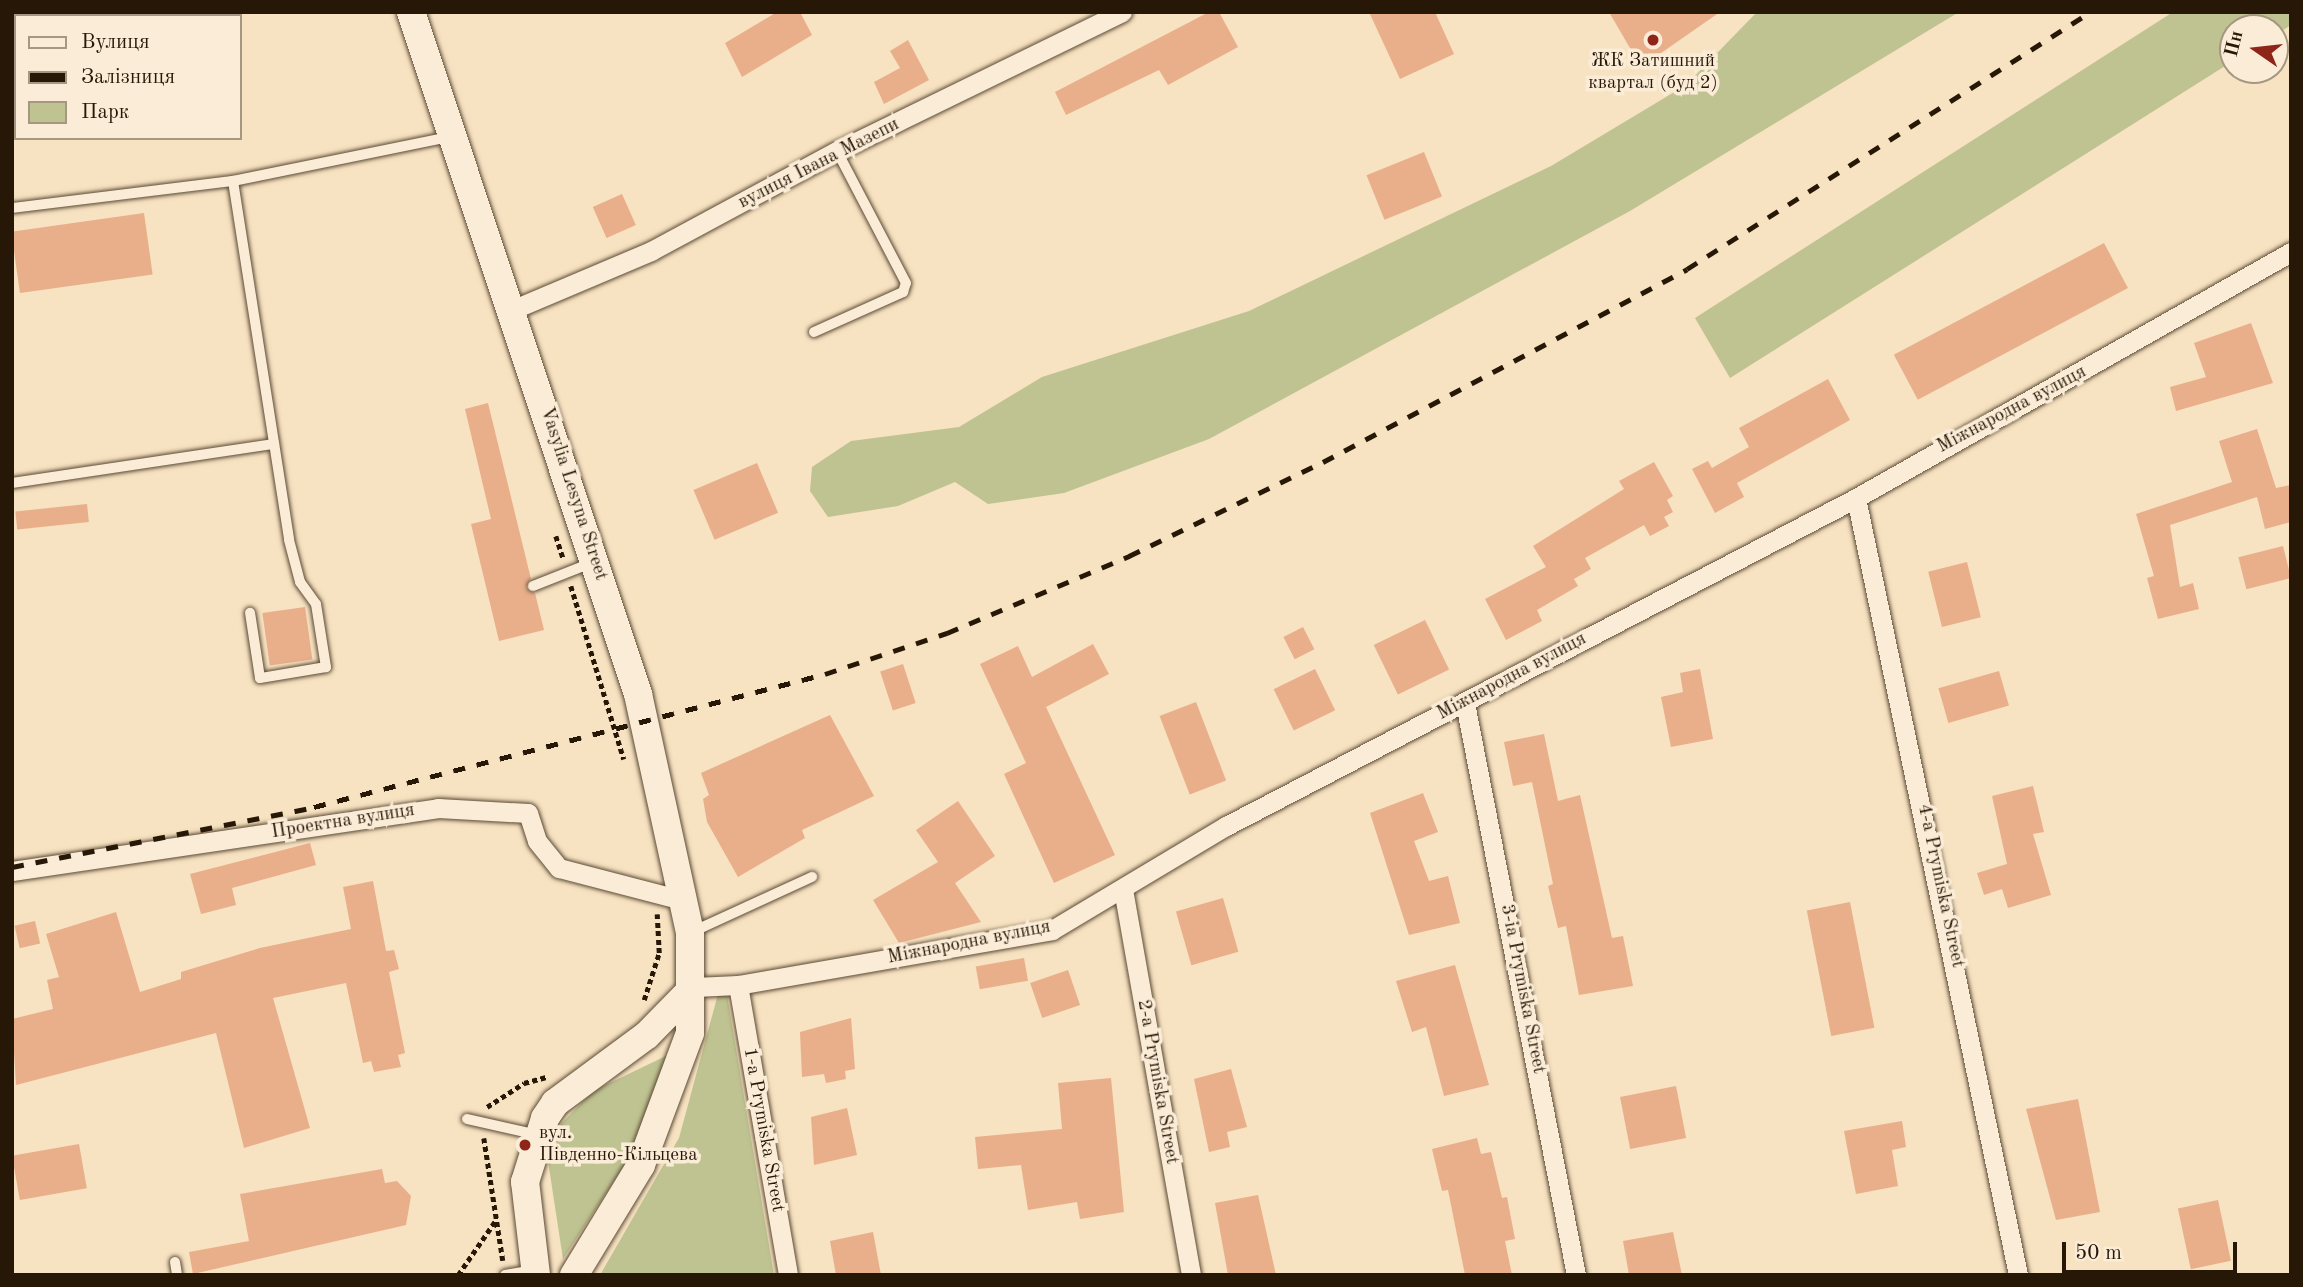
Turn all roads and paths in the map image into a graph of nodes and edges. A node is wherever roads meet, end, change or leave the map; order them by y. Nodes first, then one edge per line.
1 (411, 12) edge
2 (1122, 12) edge
3 (456, 135) junction
4 (837, 151) junction
5 (233, 181) junction
6 (12, 208) edge
7 (2291, 252) edge
8 (514, 309) junction
9 (814, 332) dead end
10 (274, 444) junction
11 (12, 483) edge
12 (1856, 498) junction
13 (555, 532) dead end
14 (595, 562) junction
15 (567, 572) junction
16 (533, 586) dead end
17 (250, 613) dead end
18 (1465, 703) junction
19 (627, 768) dead end
20 (12, 871) edge
21 (812, 877) dead end
22 (1123, 889) junction
23 (650, 894) junction
24 (682, 900) junction
25 (690, 933) junction
26 (738, 985) junction
27 (694, 987) junction
28 (637, 1014) dead end
29 (559, 1074) dead end
30 (467, 1119) dead end
31 (481, 1120) junction
32 (538, 1135) junction
33 (497, 1219) junction
34 (175, 1262) dead end
35 (535, 1272) edge
36 (177, 1275) edge
37 (458, 1275) edge
38 (505, 1275) edge
39 (574, 1275) edge
40 (788, 1275) edge
41 (1191, 1275) edge
42 (1576, 1275) edge
43 (2018, 1275) edge

1 - 3 street, Vasylia Lesyna Street
2 - 4 street, вулиця Івана Мазепи
3 - 5 lane
3 - 8 street, Vasylia Lesyna Street
4 - 8 street, вулиця Івана Мазепи
4 - 9 lane
5 - 6 lane
5 - 10 lane
7 - 12 street, Міжнародна вулиця
8 - 14 street, Vasylia Lesyna Street
10 - 11 lane
10 - 17 lane
12 - 18 street, Міжнародна вулиця
12 - 43 street, 4-a Prymiska Street
13 - 15 path
14 - 15 lane
14 - 24 street, Vasylia Lesyna Street
15 - 16 lane
15 - 19 path
18 - 22 street, Міжнародна вулиця
18 - 42 street, 3-ia Prymiska Street
20 - 23 street, Проектна вулиця
21 - 25 lane
22 - 26 street, Міжнародна вулиця
22 - 41 street, 2-a Prymiska Street
23 - 24 street, Проектна вулиця
23 - 28 path
24 - 25 street, Vasylia Lesyna Street
25 - 27 street, Vasylia Lesyna Street
26 - 27 street, Міжнародна вулиця
26 - 40 street, 1-a Prymiska Street
27 - 32 street
27 - 39 street, Vasylia Lesyna Street
29 - 31 path
30 - 31 lane
31 - 32 lane
31 - 33 path
32 - 35 street
33 - 37 path
33 - 38 path
34 - 36 lane
35 - 38 lane

